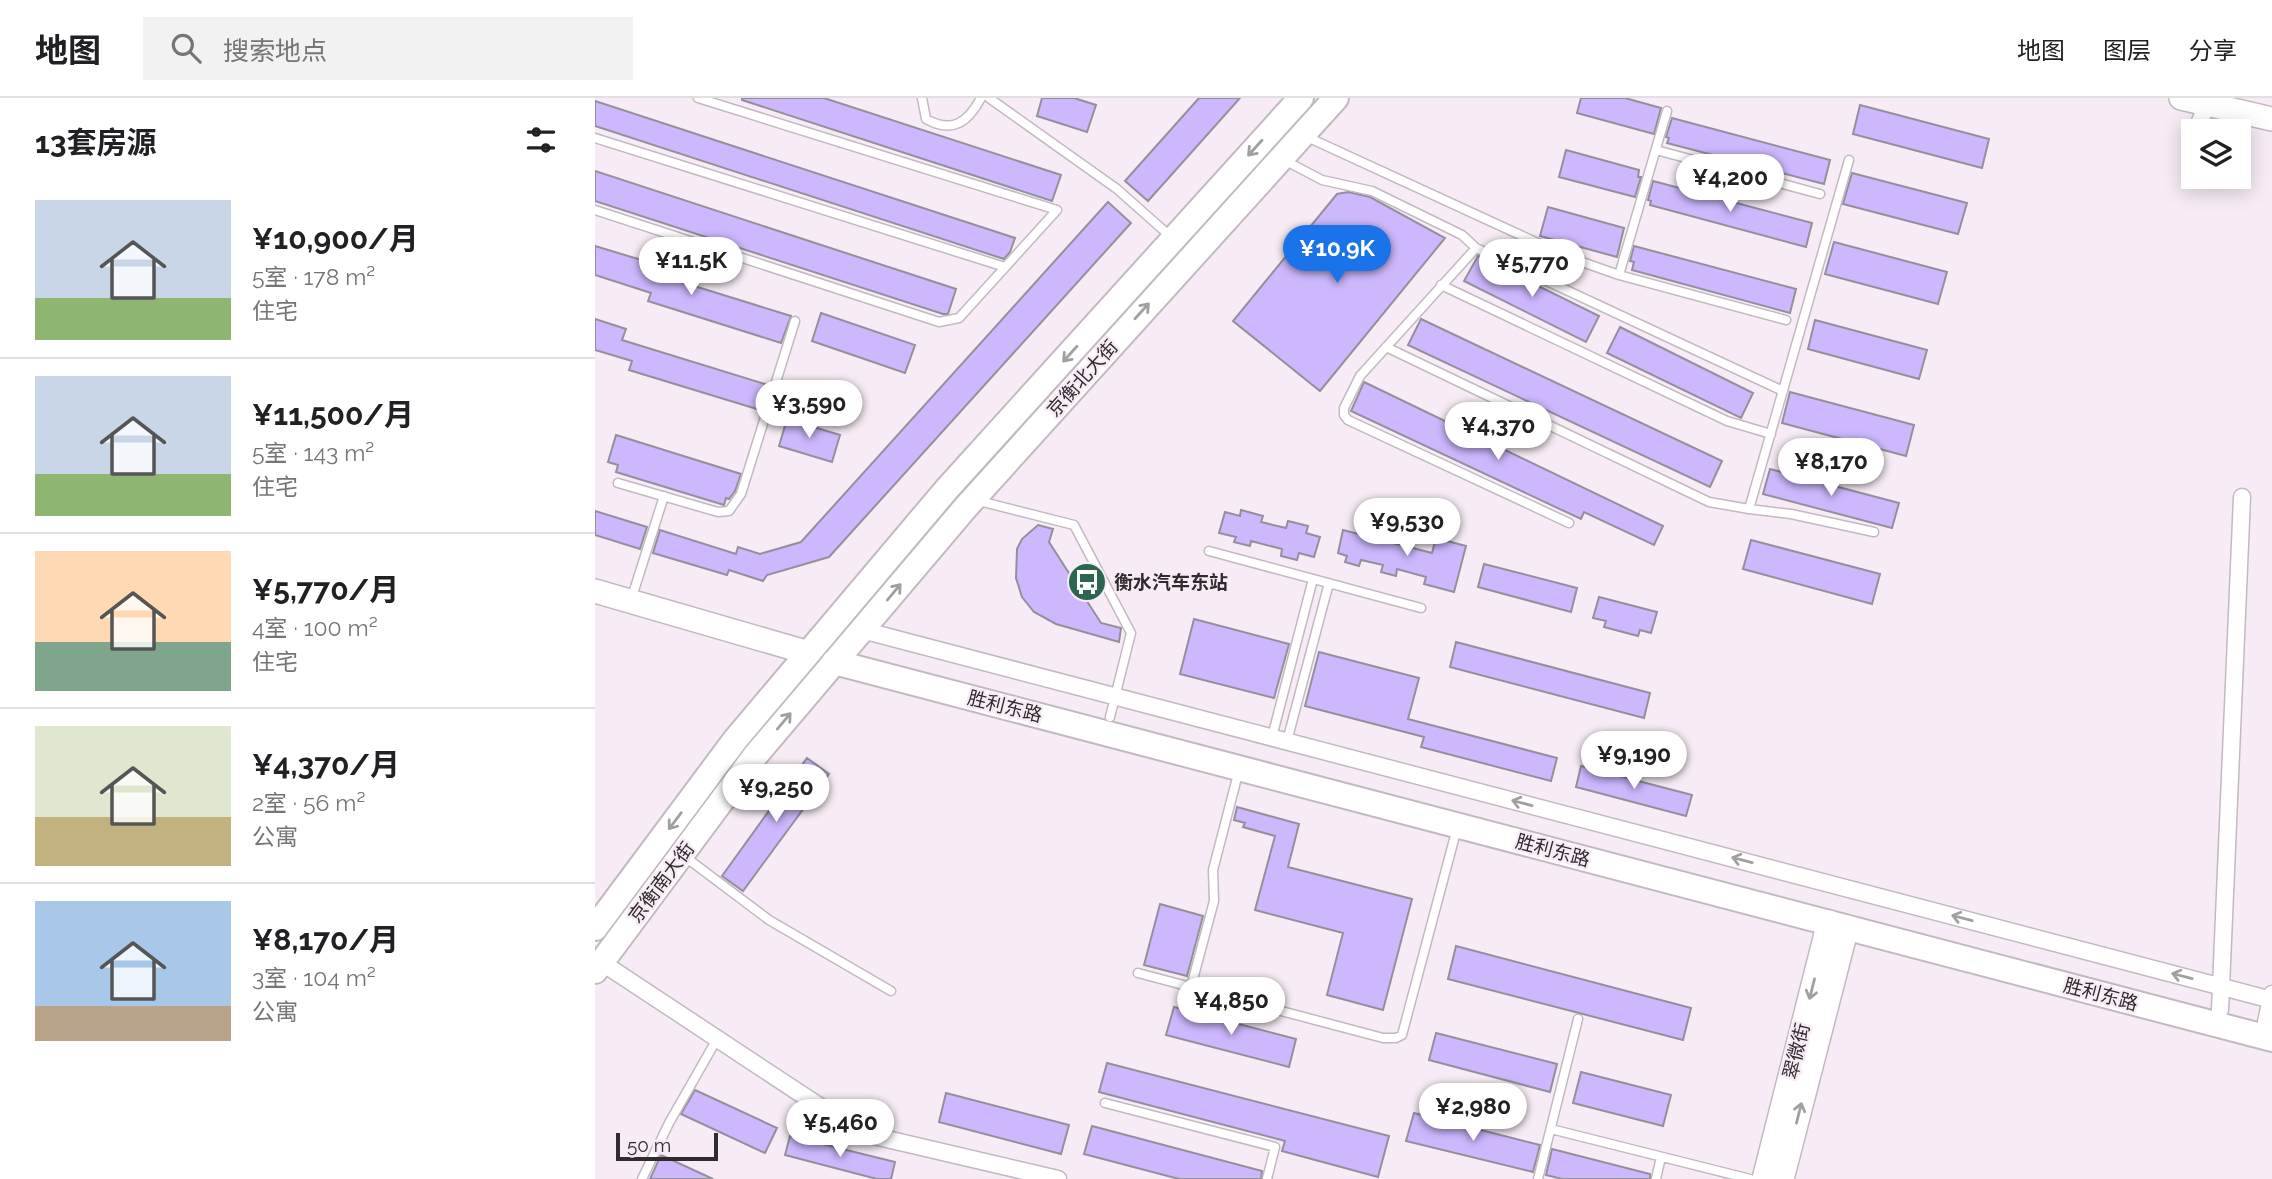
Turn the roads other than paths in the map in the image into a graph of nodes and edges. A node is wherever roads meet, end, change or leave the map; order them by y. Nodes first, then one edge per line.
1 (698, 98) edge
2 (922, 98) edge
3 (981, 98) edge
4 (989, 98) edge
5 (1301, 98) edge
6 (1336, 98) edge
7 (2181, 98) edge
8 (2205, 109) edge
9 (1667, 111) dead end
10 (2272, 119) edge
11 (1302, 135) junction
12 (595, 138) edge
13 (1656, 150) junction
14 (1281, 158) junction
15 (1849, 160) dead end
16 (1820, 194) dead end
17 (595, 210) edge
18 (1174, 239) junction
19 (1476, 248) junction
20 (1006, 267) junction
21 (1619, 275) junction
22 (1441, 285) junction
23 (1786, 320) dead end
24 (795, 321) dead end
25 (1386, 347) junction
26 (1783, 391) junction
27 (1771, 434) junction
28 (618, 482) dead end
29 (664, 496) junction
30 (2242, 496) dead end
31 (972, 499) junction
32 (1749, 509) junction
33 (1569, 523) dead end
34 (1874, 533) dead end
35 (1209, 551) dead end
36 (1314, 579) junction
37 (1329, 583) junction
38 (595, 591) edge
39 (631, 601) junction
40 (1421, 608) dead end
41 (847, 647) junction
42 (809, 653) junction
43 (1112, 706) junction
44 (1280, 739) junction
45 (1240, 767) junction
46 (1458, 825) junction
47 (681, 855) junction
48 (1838, 925) junction
49 (595, 928) edge
50 (598, 966) edge
51 (1137, 973) dead end
52 (1191, 987) junction
53 (891, 991) dead end
54 (2221, 998) junction
55 (2271, 1013) edge
56 (1578, 1019) dead end
57 (717, 1039) junction
58 (1105, 1103) dead end
59 (1551, 1129) junction
60 (1661, 1157) junction
61 (642, 1179) edge
62 (1058, 1179) edge
63 (1267, 1179) edge
64 (1538, 1179) edge
65 (1656, 1179) edge
66 (1750, 1179) edge
67 (1763, 1179) edge
68 (1782, 1179) edge

1 - 20 lane
2 - 3 lane
4 - 18 lane
5 -> 18 main road, 京衡北大街
6 - 11 main road, 京衡北大街
7 - 8 street
8 - 10 street
9 - 13 lane
11 - 14 main road, 京衡北大街
11 - 21 lane
12 - 20 lane
13 - 16 lane
13 - 21 lane
14 - 19 lane
31 -> 14 main road, 京衡北大街
15 - 26 lane
17 - 20 lane
18 -> 42 main road, 京衡北大街
19 - 22 lane
19 - 26 lane
21 - 23 lane
22 - 25 lane
22 - 27 lane
24 - 29 lane
25 - 32 lane
25 - 33 lane
26 - 27 lane
27 - 32 lane
28 - 29 lane
29 - 39 lane
30 - 54 street
41 -> 31 main road, 京衡北大街
31 - 43 lane
32 - 34 lane
35 - 36 lane
36 - 37 lane
36 - 44 lane
37 - 40 lane
37 - 44 lane
38 - 39 street
39 - 42 street
41 - 43 main road, 胜利东路
41 - 45 main road, 胜利东路
47 -> 41 main road, 京衡南大街
42 -> 49 main road, 京衡南大街
43 - 44 street
43 - 54 main road, 胜利东路
54 -> 44 street
45 - 46 main road, 胜利东路
45 - 52 lane
46 - 48 main road, 胜利东路
46 - 52 lane
47 - 50 main road, 京衡南大街
47 - 53 lane
48 - 55 main road, 胜利东路
48 -> 67 street, 翠微街
68 -> 48 street, 翠微街
50 - 57 street
51 - 52 lane
54 - 55 main road, 胜利东路
56 - 59 lane
57 - 61 lane
57 - 62 street
58 - 63 lane
59 - 60 lane
59 - 64 lane
60 - 65 lane
60 - 66 lane

